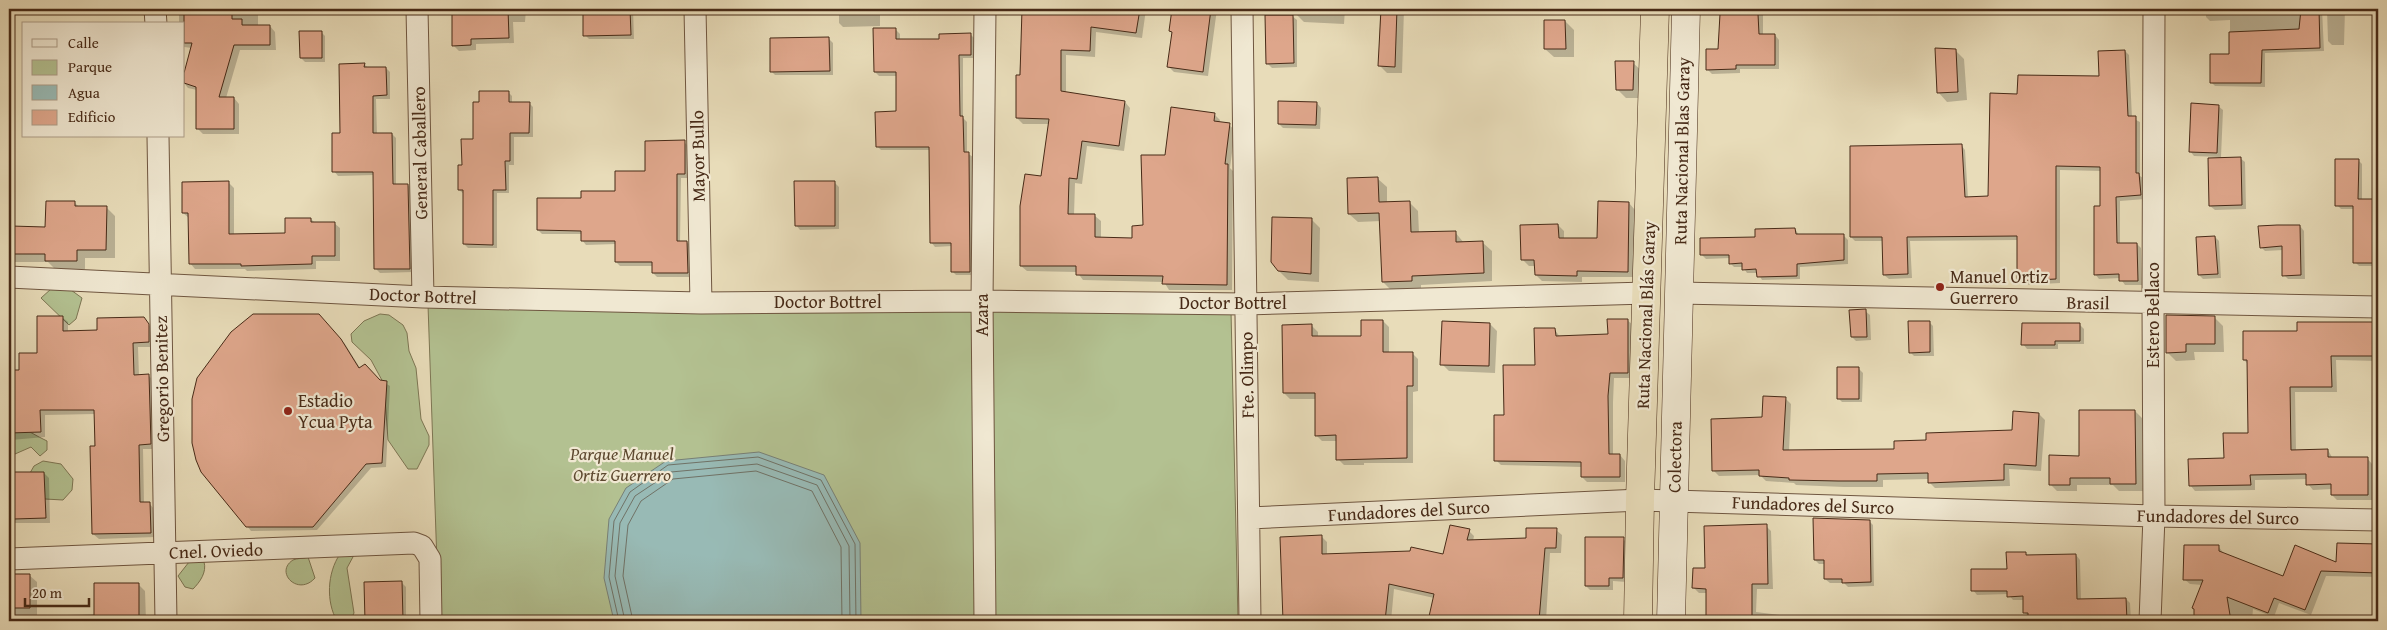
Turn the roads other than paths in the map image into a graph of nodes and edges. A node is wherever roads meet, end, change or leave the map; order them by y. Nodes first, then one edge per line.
1 (156, 9) edge
2 (417, 9) edge
3 (695, 9) edge
4 (985, 9) edge
5 (1242, 9) edge
6 (1655, 9) edge
7 (1686, 9) edge
8 (2154, 9) edge
9 (156, 22) edge
10 (158, 138) edge
11 (9, 277) edge
12 (161, 285) junction
13 (1647, 292) junction
14 (1678, 293) junction
15 (423, 297) junction
16 (982, 301) junction
17 (701, 303) junction
18 (1246, 304) junction
19 (2152, 304) junction
20 (2378, 307) edge
21 (1640, 500) junction
22 (1674, 501) junction
23 (2154, 516) junction
24 (1249, 518) junction
25 (2378, 520) edge
26 (164, 553) junction
27 (9, 559) edge
28 (166, 621) edge
29 (432, 621) edge
30 (985, 621) edge
31 (1250, 621) edge
32 (1638, 621) edge
33 (1671, 621) edge
34 (2150, 621) edge

1 - 9 street
2 - 15 street, General Caballero
3 - 17 street, Mayor Bullo
4 - 16 street, Azara
5 - 18 street, Fte. Olimpo
6 - 13 highway, Ruta Nacional Blás Garay
7 - 14 main road, Ruta Nacional Blas Garay
8 - 19 street, Estero Bellaco
10 - 12 street, Gregorio Benitez
11 - 12 street, Doctor Bottrel
12 - 15 street, Doctor Bottrel
12 - 26 street, Gregorio Benitez
13 - 18 street, Doctor Bottrel
13 - 21 highway, Ruta Nacional Blás Garay
14 - 19 street, Brasil
14 - 22 main road, Colectora
15 - 17 street, Doctor Bottrel
16 - 17 street, Doctor Bottrel
16 - 18 street, Doctor Bottrel
16 - 30 street, Azara
18 - 24 street, Fte. Olimpo
19 - 20 street, Brasil
19 - 23 street, Estero Bellaco
21 - 22 street, Fundadores del Surco
21 - 24 street, Fundadores del Surco
21 - 32 highway, Ruta Nacional Blás Garay
22 - 23 street, Fundadores del Surco
22 - 33 main road, Colectora
23 - 25 street, Fundadores del Surco
23 - 34 street, Estero Bellaco
24 - 31 street, Fte. Olimpo
26 - 27 street, Cnel. Oviedo
26 - 28 street, Gregorio Benitez
26 - 29 street, Cnel. Oviedo

